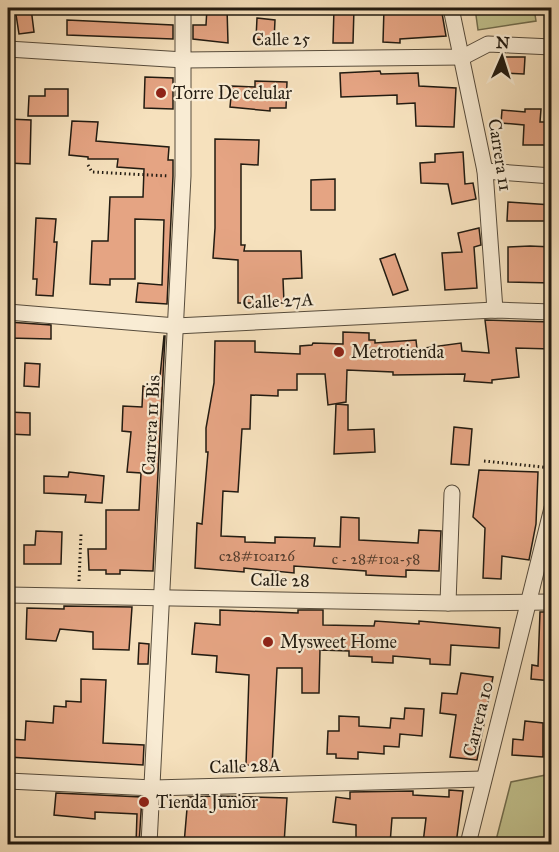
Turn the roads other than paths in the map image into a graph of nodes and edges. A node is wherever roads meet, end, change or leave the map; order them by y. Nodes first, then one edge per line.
1 (183, 8) edge
2 (451, 8) edge
3 (552, 47) edge
4 (8, 49) edge
5 (463, 57) junction
6 (184, 60) junction
7 (485, 171) junction
8 (552, 176) edge
9 (495, 310) junction
10 (8, 312) edge
11 (552, 312) edge
12 (176, 326) junction
13 (452, 493) dead end
14 (552, 507) edge
15 (8, 595) edge
16 (161, 598) junction
17 (527, 602) junction
18 (552, 602) edge
19 (448, 603) junction
20 (483, 779) junction
21 (8, 781) edge
22 (153, 788) junction
23 (149, 844) edge
24 (468, 844) edge

1 - 6 street, Carrera 11 Bis
2 - 5 street, Carrera 11
3 - 5 street, Calle 25
4 - 6 street, Calle 25
5 - 6 street, Calle 25
5 - 7 street, Carrera 11
6 - 12 street, Carrera 11 Bis
7 - 8 street
7 - 9 street, Carrera 11
9 - 11 street, Calle 27A
9 - 12 street, Calle 27A
10 - 12 street, Calle 27A
12 - 16 street, Carrera 11 Bis
13 - 19 street
14 - 17 street, Carrera 10
15 - 16 street, Calle 28
16 - 19 street, Calle 28
16 - 22 street, Carrera 11 Bis
17 - 18 street, Calle 28
17 - 19 street, Calle 28
17 - 20 street, Carrera 10
20 - 22 street, Calle 28A
20 - 24 street, Carrera 10
21 - 22 street, Calle 28A
22 - 23 street, Carrera 11 Bis

